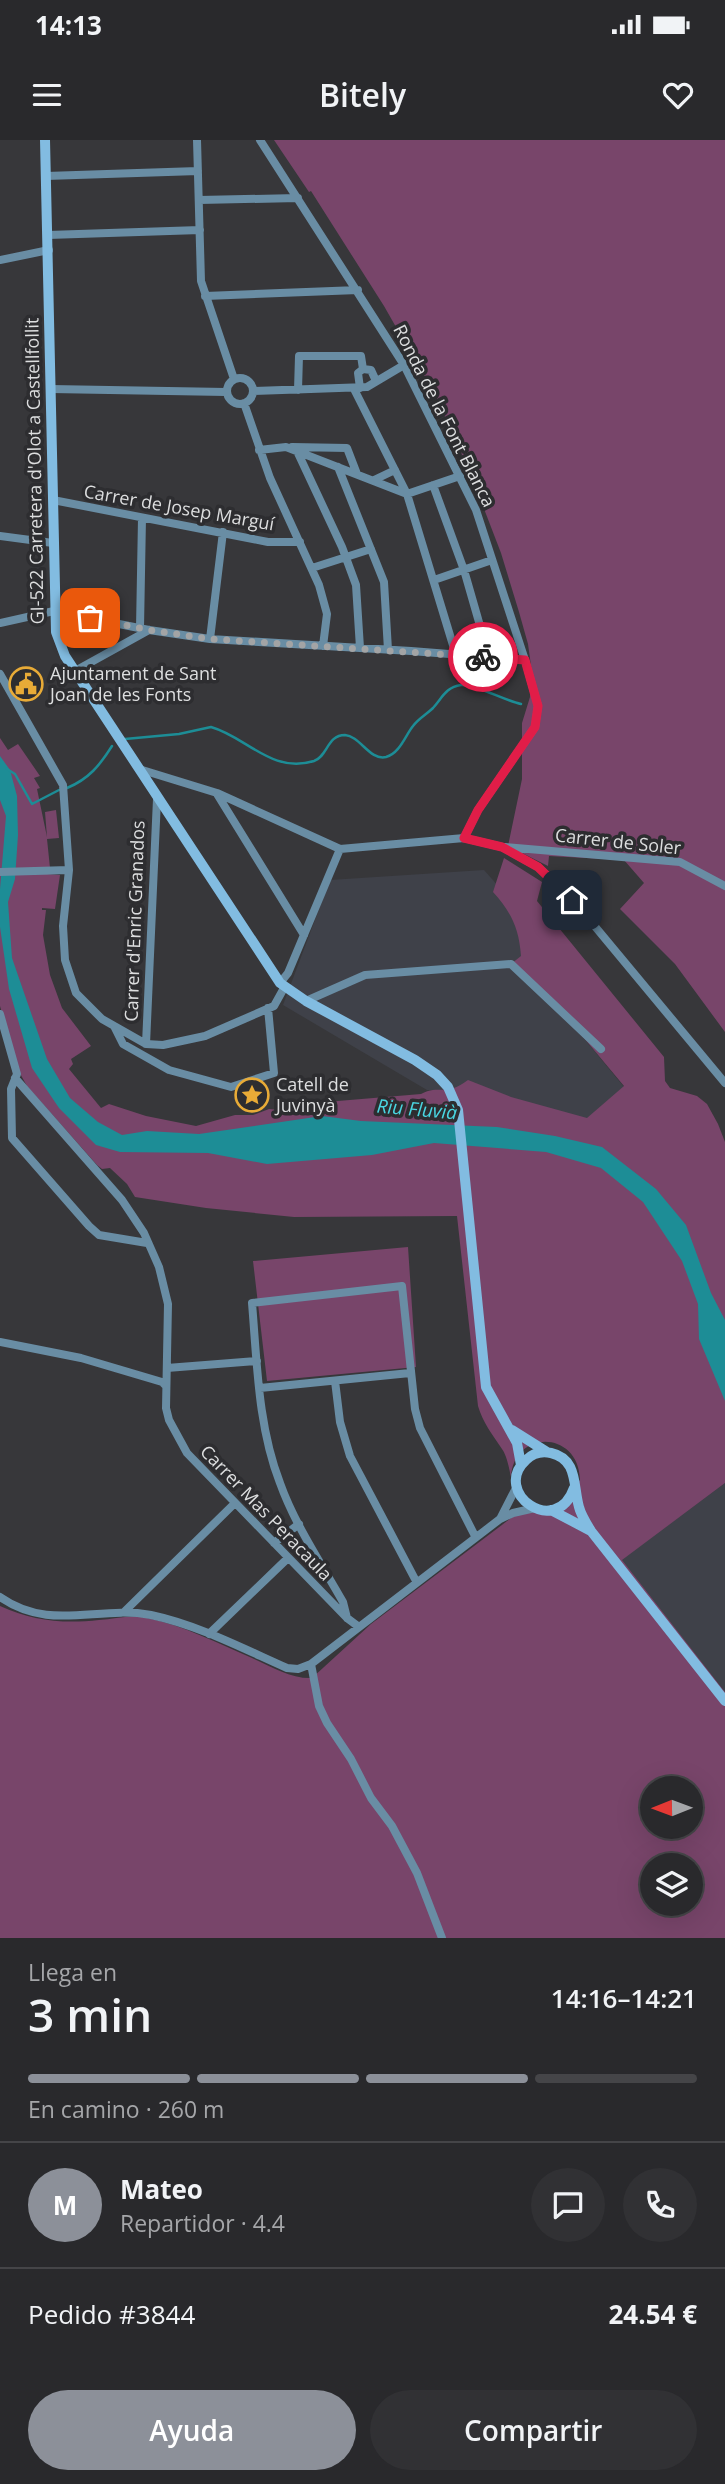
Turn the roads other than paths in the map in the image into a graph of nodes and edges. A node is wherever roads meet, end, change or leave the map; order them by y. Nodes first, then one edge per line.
1 (45, 140) edge
2 (197, 140) edge
3 (260, 140) edge
4 (198, 171) junction
5 (46, 176) junction
6 (298, 198) junction
7 (199, 200) junction
8 (200, 230) junction
9 (48, 235) junction
10 (48, 250) junction
11 (0, 260) edge
12 (358, 290) junction
13 (205, 296) junction
14 (404, 365) junction
15 (363, 369) junction
16 (234, 379) junction
17 (376, 382) junction
18 (357, 388) junction
19 (51, 390) junction
20 (298, 390) junction
21 (226, 391) junction
22 (253, 391) junction
23 (244, 403) junction
24 (286, 447) junction
25 (259, 450) junction
26 (297, 451) junction
27 (338, 467) junction
28 (395, 470) junction
29 (357, 474) junction
30 (460, 476) junction
31 (374, 480) junction
32 (433, 485) junction
33 (407, 494) junction
34 (52, 500) junction
35 (142, 518) junction
36 (223, 532) junction
37 (0, 536) edge
38 (300, 542) junction
39 (53, 543) junction
40 (371, 549) junction
41 (346, 556) junction
42 (492, 560) junction
43 (312, 568) junction
44 (464, 570) junction
45 (433, 580) junction
46 (54, 611) junction
47 (0, 623) edge
48 (145, 629) junction
49 (210, 639) junction
50 (323, 646) junction
51 (360, 648) junction
52 (388, 650) junction
53 (456, 655) junction
54 (489, 657) junction
55 (525, 660) junction
56 (75, 671) junction
57 (0, 674) edge
58 (139, 768) junction
59 (217, 793) junction
60 (157, 799) junction
61 (464, 838) junction
62 (502, 847) junction
63 (340, 849) junction
64 (65, 870) junction
65 (0, 872) edge
66 (725, 886) edge
67 (304, 935) junction
68 (282, 985) junction
69 (306, 1001) junction
70 (268, 1008) junction
71 (0, 1014) edge
72 (114, 1026) junction
73 (146, 1044) junction
74 (601, 1049) dead end
75 (15, 1078) junction
76 (725, 1083) edge
77 (147, 1243) junction
78 (0, 1342) edge
79 (257, 1361) junction
80 (167, 1368) junction
81 (410, 1373) junction
82 (335, 1381) junction
83 (166, 1386) junction
84 (260, 1388) junction
85 (510, 1428) junction
86 (547, 1452) junction
87 (521, 1465) junction
88 (517, 1486) junction
89 (574, 1488) junction
90 (235, 1503) junction
91 (535, 1508) junction
92 (551, 1510) junction
93 (500, 1519) junction
94 (299, 1524) junction
95 (591, 1531) junction
96 (475, 1536) junction
97 (274, 1543) junction
98 (288, 1558) junction
99 (416, 1581) junction
100 (0, 1597) edge
101 (125, 1611) junction
102 (347, 1618) junction
103 (359, 1627) junction
104 (209, 1634) junction
105 (311, 1664) junction
106 (725, 1701) edge
107 (442, 1938) edge

1 - 5 street, GI-522 Carretera d'Olot a Castellfollit
2 - 4 street
3 - 6 street, Ronda de la Font Blanca
4 - 5 street
4 - 7 street
5 - 9 street, GI-522 Carretera d'Olot a Castellfollit
6 - 7 street
6 - 12 street, Ronda de la Font Blanca
7 - 8 street
8 - 9 street
8 - 13 street
9 - 10 street, GI-522 Carretera d'Olot a Castellfollit
10 - 11 street
10 - 19 street, GI-522 Carretera d'Olot a Castellfollit
12 - 13 street
12 - 14 street, Ronda de la Font Blanca
13 - 16 street
14 - 17 street
14 - 30 street, Ronda de la Font Blanca
15 - 17 street
15 - 18 street
15 - 20 street
16 - 21 street
16 - 22 street
17 - 18 street
18 - 20 street
18 - 28 street
19 - 21 street
19 - 34 street, GI-522 Carretera d'Olot a Castellfollit
20 - 22 street
21 - 23 street
22 - 23 street
23 - 25 street
24 - 25 street
24 - 26 street
24 - 29 street
25 - 38 street
26 - 27 street
26 - 41 street
27 - 29 street
27 - 40 street
28 - 31 street
28 - 33 street
29 - 31 street
30 - 32 street
30 - 42 street, Ronda de la Font Blanca
31 - 33 street
32 - 33 street
32 - 44 street
33 - 45 street
34 - 35 street, Carrer de Josep Marguí
34 - 39 street, GI-522 Carretera d'Olot a Castellfollit
35 - 36 street, Carrer de Josep Marguí
35 - 48 street
36 - 38 street, Carrer de Josep Marguí
36 - 49 street
37 - 39 street
38 - 43 street
39 - 46 street, GI-522 Carretera d'Olot a Castellfollit
40 - 41 street
40 - 52 street
41 - 43 street
41 - 51 street
42 - 44 street
42 - 55 street, Ronda de la Font Blanca
43 - 50 street
44 - 45 street
44 - 54 street
45 - 53 street
46 - 47 street
46 - 48 street
46 - 56 street, GI-522 Carretera d'Olot a Castellfollit
48 - 49 street
48 - 56 street
49 - 50 street
50 - 51 street
51 - 52 street
52 - 53 street
53 - 54 street
54 - 55 street
55 - 61 street, Ronda de la Font Blanca
56 - 58 street, GI-522 Carretera d'Olot a Castellfollit
57 - 64 street
58 - 59 street
58 - 60 street, GI-522 Carretera d'Olot a Castellfollit
59 - 63 street
59 - 67 street
60 - 68 street, GI-522 Carretera d'Olot a Castellfollit
60 - 73 street, Carrer d'Enric Granados
61 - 62 street
61 - 63 street
62 - 66 street, Carrer de Soler
62 - 76 street
63 - 67 street
64 - 65 street
64 - 72 street
67 - 68 street
68 - 69 street, GI-522 Carretera d'Olot a Castellfollit
68 - 70 street
69 - 74 street
69 - 85 street, GI-522 Carretera d'Olot a Castellfollit
70 - 72 street
70 - 73 street
71 - 75 street
72 - 73 street
75 - 77 street, Carrer Mas Peracaula
75 - 77 street
77 - 80 street, Carrer Mas Peracaula
78 - 83 street
79 - 80 street
79 - 81 street
79 - 84 street
80 - 83 street, Carrer Mas Peracaula
81 - 82 street
81 - 96 street
82 - 84 street
82 - 99 street
83 - 90 street, Carrer Mas Peracaula
84 - 94 street
85 - 86 street, GI-522 Carretera d'Olot a Castellfollit
85 - 87 street, GI-522 Carretera d'Olot a Castellfollit
86 - 87 street
86 - 89 street
87 - 88 street
88 - 91 street
88 - 93 street
89 - 92 street
89 - 95 street
90 - 97 street, Carrer Mas Peracaula
90 - 101 street
91 - 92 street
91 - 93 street
92 - 95 street
93 - 96 street
94 - 97 street
94 - 102 street
95 - 106 street
96 - 99 street
97 - 98 street, Carrer Mas Peracaula
98 - 102 street, Carrer Mas Peracaula
98 - 104 street
99 - 103 street
100 - 101 street
101 - 104 street
102 - 103 street, Carrer Mas Peracaula
103 - 105 street
104 - 105 street
105 - 107 street

